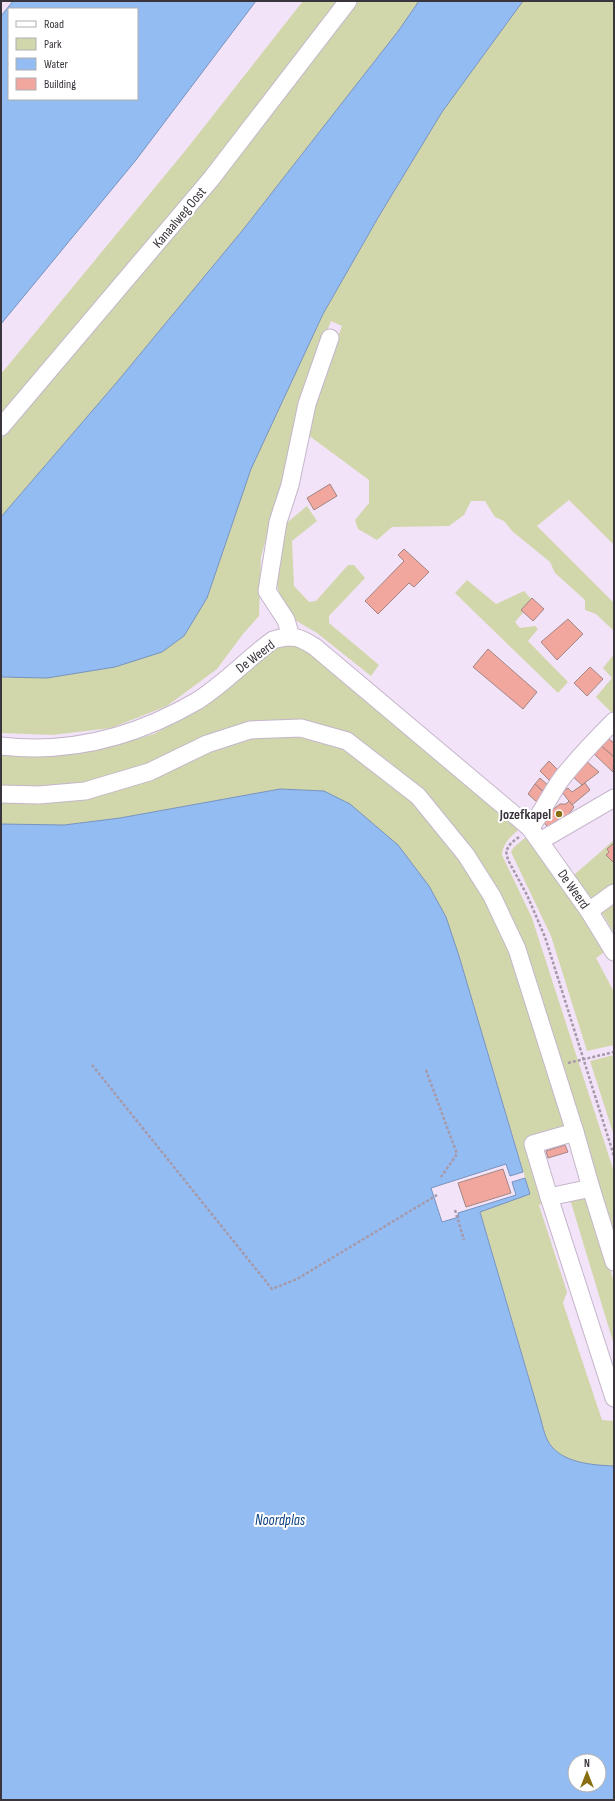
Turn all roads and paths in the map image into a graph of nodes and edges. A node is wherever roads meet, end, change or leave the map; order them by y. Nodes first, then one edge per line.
1 (348, 1) edge
2 (330, 338) dead end
3 (1, 427) edge
4 (291, 637) junction
5 (614, 721) edge
6 (1, 746) edge
7 (1, 794) edge
8 (614, 798) edge
9 (535, 834) junction
10 (614, 893) edge
11 (589, 911) junction
12 (614, 952) edge
13 (614, 1052) edge
14 (584, 1059) junction
15 (92, 1066) dead end
16 (554, 1066) junction
17 (426, 1070) dead end
18 (575, 1132) junction
19 (614, 1156) edge
20 (441, 1177) dead end
21 (591, 1188) junction
22 (437, 1195) dead end
23 (549, 1197) junction
24 (455, 1210) dead end
25 (464, 1240) dead end
26 (614, 1262) edge
27 (614, 1398) edge

1 - 3 street, Kanaalweg Oost
2 - 4 street
4 - 6 street, De Weerd
4 - 9 street, De Weerd
5 - 9 street
7 - 16 street
8 - 9 street
9 - 11 street, De Weerd
9 - 14 path
10 - 11 street
11 - 12 street, De Weerd
13 - 14 path
14 - 16 path
14 - 19 path
15 - 22 path
16 - 18 street
17 - 20 path
18 - 21 street
18 - 23 street
21 - 23 street
21 - 26 street
23 - 27 street
24 - 25 path

